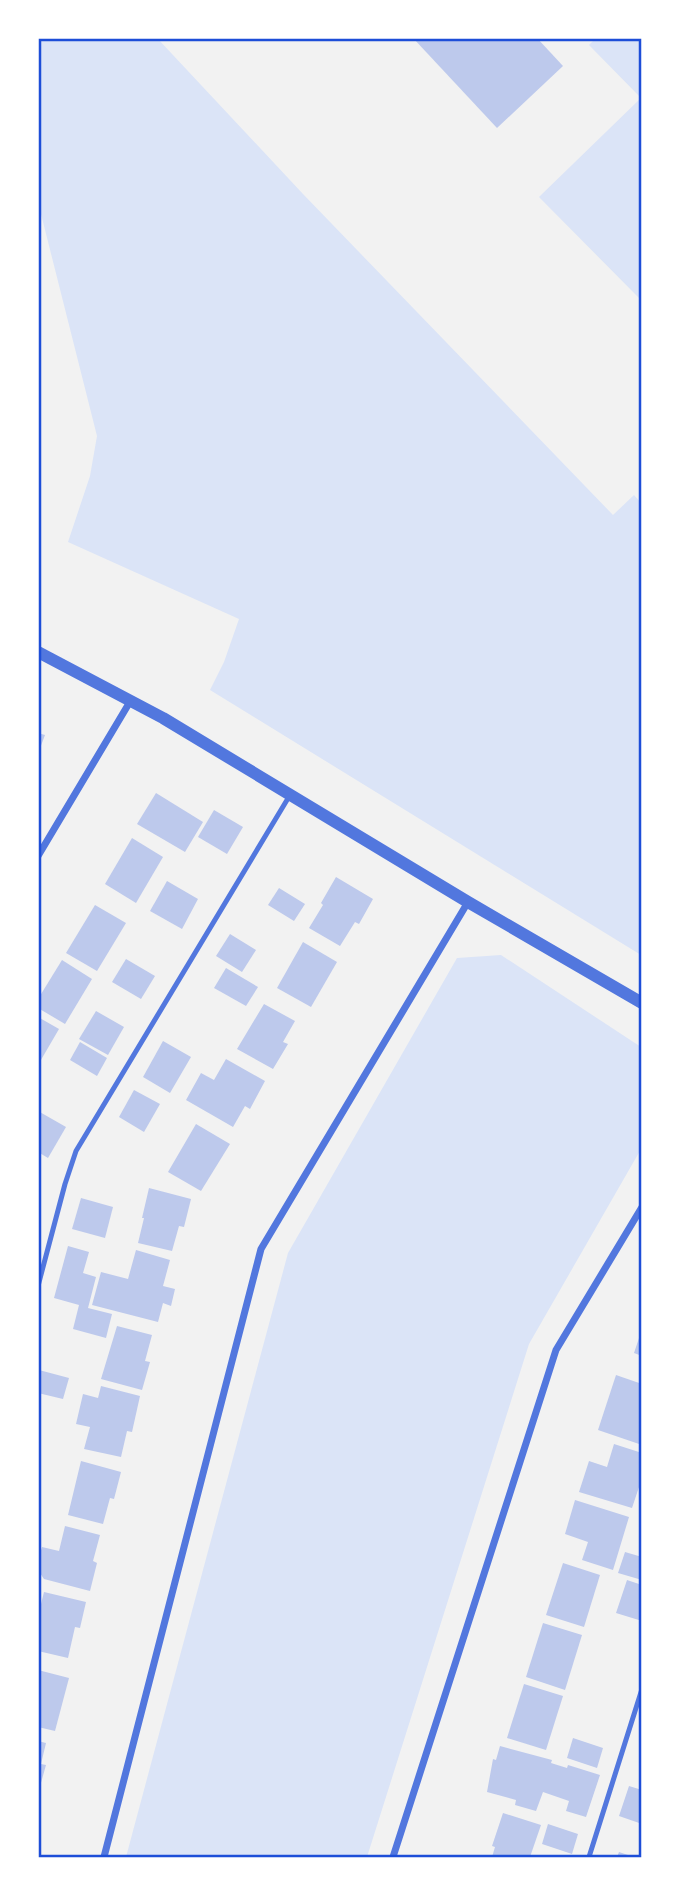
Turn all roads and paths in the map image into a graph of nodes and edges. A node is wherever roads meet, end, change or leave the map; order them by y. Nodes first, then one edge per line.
1 (38, 652) edge
2 (131, 700) junction
3 (290, 795) junction
4 (39, 853) edge
5 (468, 902) junction
6 (642, 1003) edge
7 (642, 1207) edge
8 (38, 1286) edge
9 (642, 1689) edge
10 (104, 1857) edge
11 (393, 1857) edge
12 (589, 1857) edge

1 - 2 street
2 - 3 street
2 - 4 street
3 - 5 street
3 - 8 lane
5 - 6 street
5 - 10 street
7 - 11 street
9 - 12 lane

